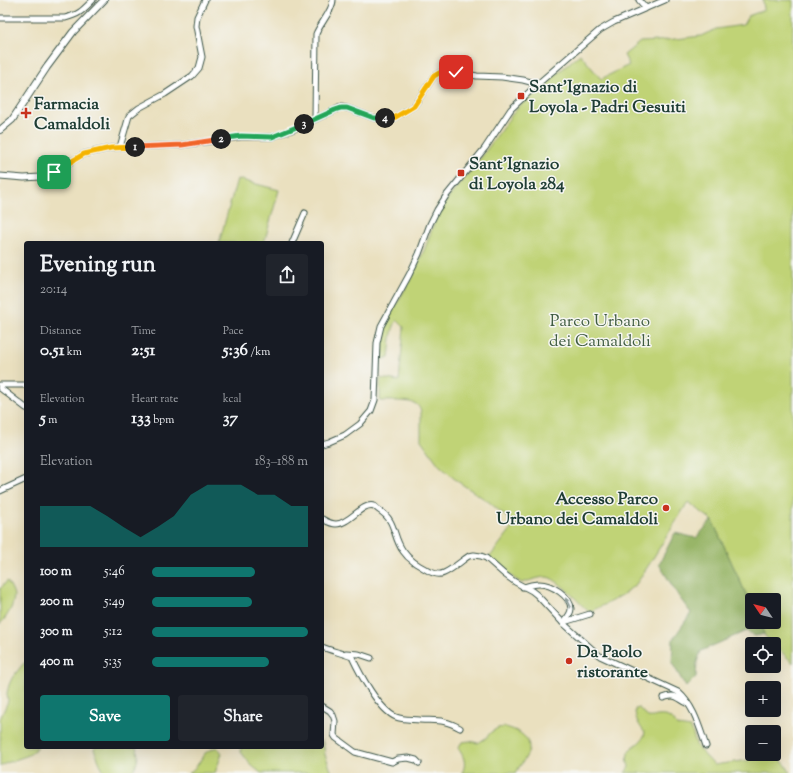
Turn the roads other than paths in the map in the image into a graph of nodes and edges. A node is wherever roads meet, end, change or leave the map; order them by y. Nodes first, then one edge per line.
1 (93, 0) edge
2 (104, 0) edge
3 (205, 0) edge
4 (333, 0) edge
5 (639, 0) edge
6 (665, 0) edge
7 (646, 8) junction
8 (0, 18) edge
9 (538, 84) junction
10 (315, 119) junction
11 (0, 130) edge
12 (120, 147) junction
13 (0, 176) edge
14 (304, 213) dead end
15 (293, 241) edge
16 (24, 385) edge
17 (0, 386) edge
18 (24, 406) edge
19 (324, 443) edge
20 (24, 480) edge
21 (0, 491) edge
22 (324, 520) edge
23 (523, 587) junction
24 (590, 614) dead end
25 (563, 623) junction
26 (324, 648) edge
27 (341, 653) junction
28 (371, 658) dead end
29 (663, 698) dead end
30 (687, 702) junction
31 (324, 707) edge
32 (460, 728) dead end
33 (706, 746) dead end
34 (419, 763) dead end

1 - 8 street
2 - 11 street
3 - 12 street
4 - 10 street
5 - 7 street
6 - 7 street
7 - 9 street
9 - 10 street
9 - 19 street
10 - 12 street
12 - 13 street
14 - 15 street
16 - 17 street
17 - 18 street
20 - 21 street
22 - 23 street
23 - 25 street
25 -> 23 street
24 - 25 street
25 - 30 street
26 - 27 street
27 - 28 street
27 - 32 street
29 - 30 street
30 - 33 street
31 - 34 street

